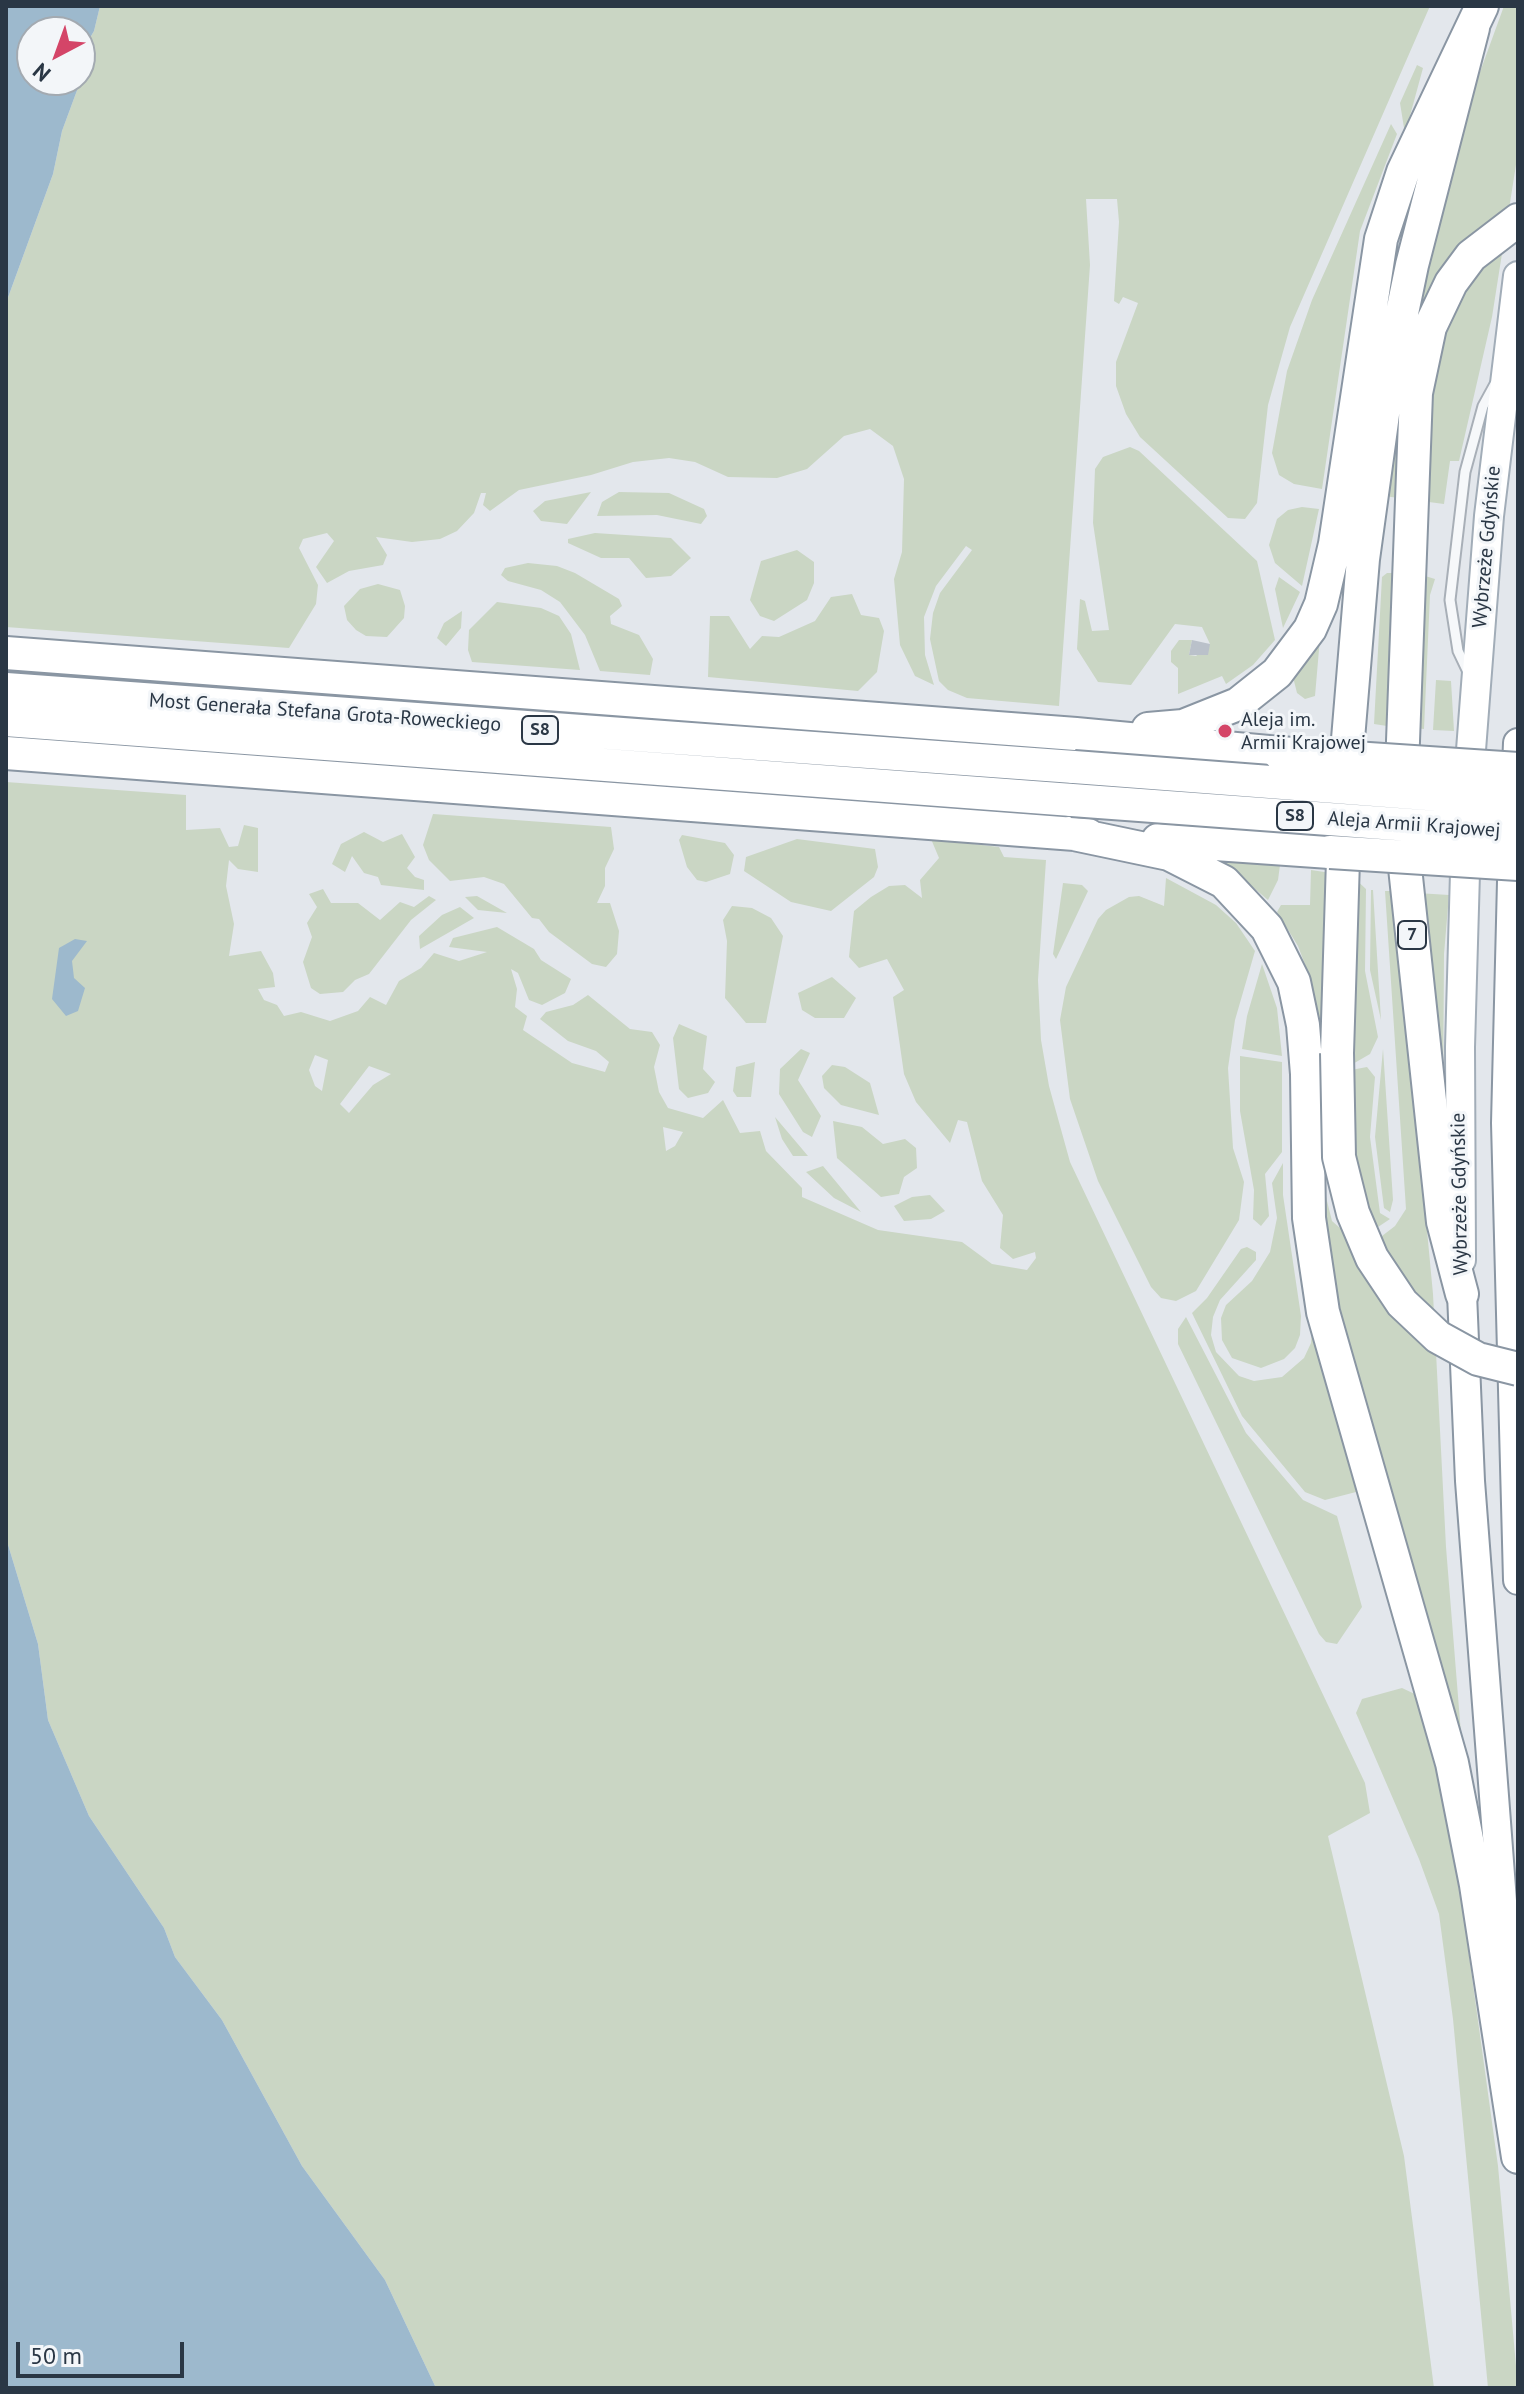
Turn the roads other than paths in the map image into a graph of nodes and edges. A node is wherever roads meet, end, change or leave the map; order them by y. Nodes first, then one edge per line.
1 (1478, 17) edge
2 (1518, 220) edge
3 (1518, 276) edge
4 (6, 653) edge
5 (6, 689) edge
6 (6, 720) edge
7 (1076, 734) junction
8 (1518, 743) edge
9 (6, 753) edge
10 (1074, 767) joint
11 (1518, 769) edge
12 (1072, 800) joint
13 (1518, 801) edge
14 (1069, 833) junction
15 (1518, 833) edge
16 (1466, 861) junction
17 (1518, 864) edge
18 (1518, 873) edge
19 (1462, 1294) junction
20 (1518, 1369) edge
21 (1518, 1580) edge
22 (1518, 2112) edge
23 (1518, 2157) edge

1 - 7 highway
1 - 20 highway, bridge
2 - 19 highway, 7
3 - 19 main road, Wybrzeże Gdyńskie
4 - 7 highway
5 - 10 highway, Most Generała Stefana Grota-Roweckiego / S8
6 - 12 highway, Most Generała Stefana Grota-Roweckiego / S8
7 - 11 highway, bridge
8 - 21 main road
9 - 14 highway
10 - 13 highway, Aleja Armii Krajowej / S8, bridge
12 - 15 highway, Aleja Armii Krajowej / S8, bridge
14 - 16 highway, bridge
14 - 23 highway
16 - 17 highway, bridge
16 - 18 highway, bridge
19 - 22 main road, Wybrzeże Gdyńskie / 7

